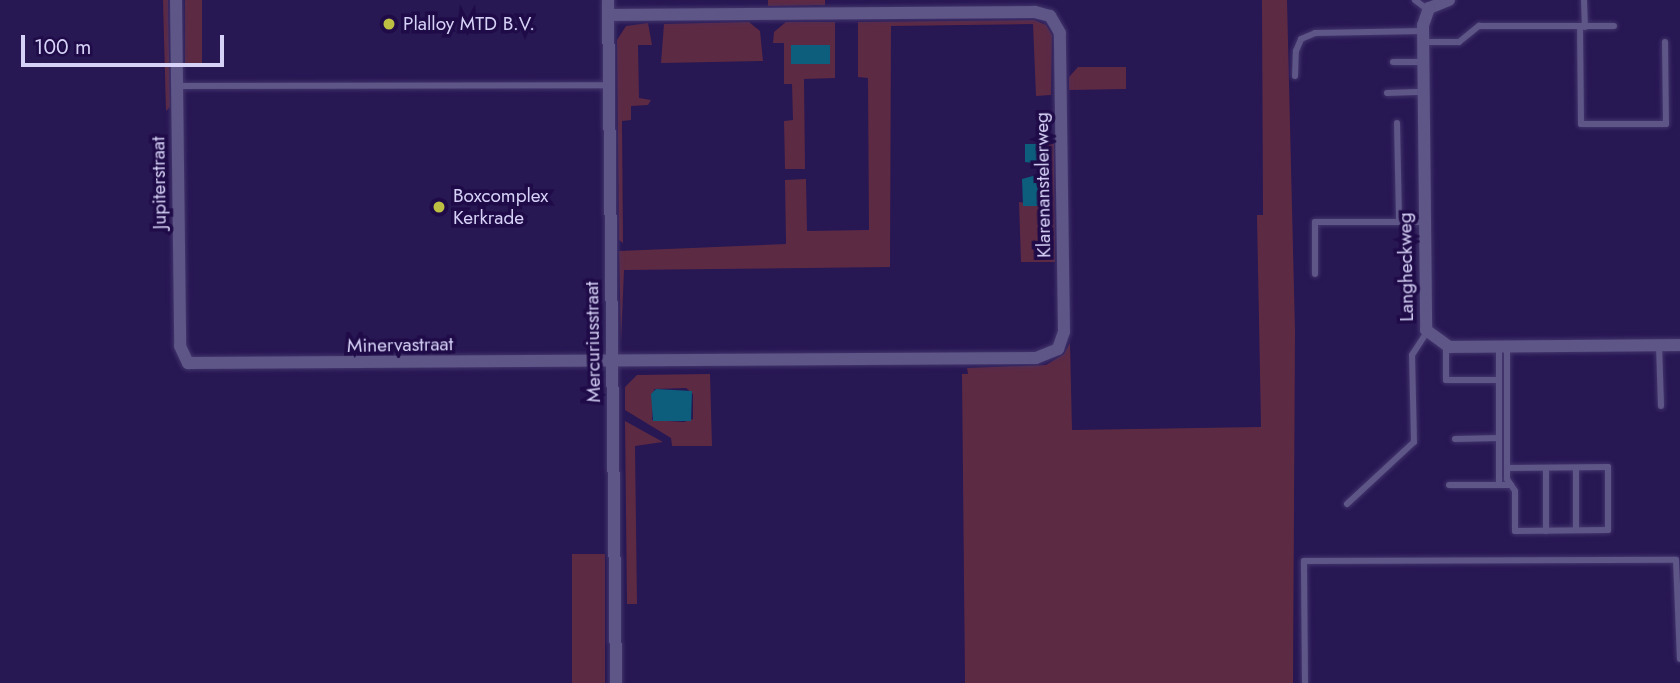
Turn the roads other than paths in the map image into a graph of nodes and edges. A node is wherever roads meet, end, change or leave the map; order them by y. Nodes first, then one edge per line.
1 (176, 0) edge
2 (608, 0) edge
3 (1415, 0) edge
4 (1584, 0) edge
5 (1445, 1) edge
6 (1426, 5) edge
7 (608, 15) junction
8 (1614, 26) dead end
9 (1583, 27) junction
10 (1423, 37) junction
11 (1665, 42) dead end
12 (1394, 62) dead end
13 (1423, 62) junction
14 (1295, 76) dead end
15 (608, 85) junction
16 (177, 86) junction
17 (1423, 92) junction
18 (1387, 93) dead end
19 (1397, 123) dead end
20 (1399, 222) junction
21 (1424, 222) junction
22 (1315, 274) dead end
23 (1427, 332) junction
24 (1659, 345) junction
25 (1680, 345) edge
26 (1446, 346) junction
27 (1503, 346) junction
28 (612, 362) junction
29 (188, 363) joint
30 (1499, 380) junction
31 (1661, 406) dead end
32 (1499, 438) junction
33 (1455, 439) dead end
34 (1507, 468) junction
35 (1546, 468) junction
36 (1576, 468) junction
37 (1449, 485) dead end
38 (1499, 485) junction
39 (1511, 485) junction
40 (1347, 504) dead end
41 (1576, 530) junction
42 (1546, 531) junction
43 (1680, 659) edge
44 (616, 683) edge
45 (1305, 683) edge

1 - 16 street, Jupiterstraat
2 - 7 street, Mercuriusstraat
3 - 6 lane
4 - 9 lane
5 - 6 street
6 - 10 street, Langheckweg
7 - 15 street, Mercuriusstraat
7 - 28 street, Klarenanstelerweg
8 - 9 lane
9 - 10 lane
9 - 11 lane
10 - 13 street, Langheckweg
10 - 14 lane
12 - 13 lane
13 - 17 street, Langheckweg
15 - 16 lane
15 - 28 street, Mercuriusstraat
16 - 29 street, Jupiterstraat
17 - 18 lane
17 - 21 street, Langheckweg
19 - 20 lane
20 - 21 lane
20 - 22 lane
21 - 23 street, Langheckweg
23 - 26 street, Langheckweg
23 - 40 lane
24 - 25 street
24 - 27 street
24 - 31 lane
26 - 27 street
26 - 30 lane
27 - 30 lane
27 - 34 lane
28 - 29 street, Minervastraat
28 - 44 street, Mercuriusstraat
30 - 32 lane
32 - 33 lane
32 - 38 lane
34 - 35 lane
34 - 39 lane
35 - 36 lane
35 - 42 lane
36 - 41 lane
36 - 41 lane
37 - 38 lane
38 - 39 lane
39 - 42 lane
41 - 42 lane
43 - 45 lane

